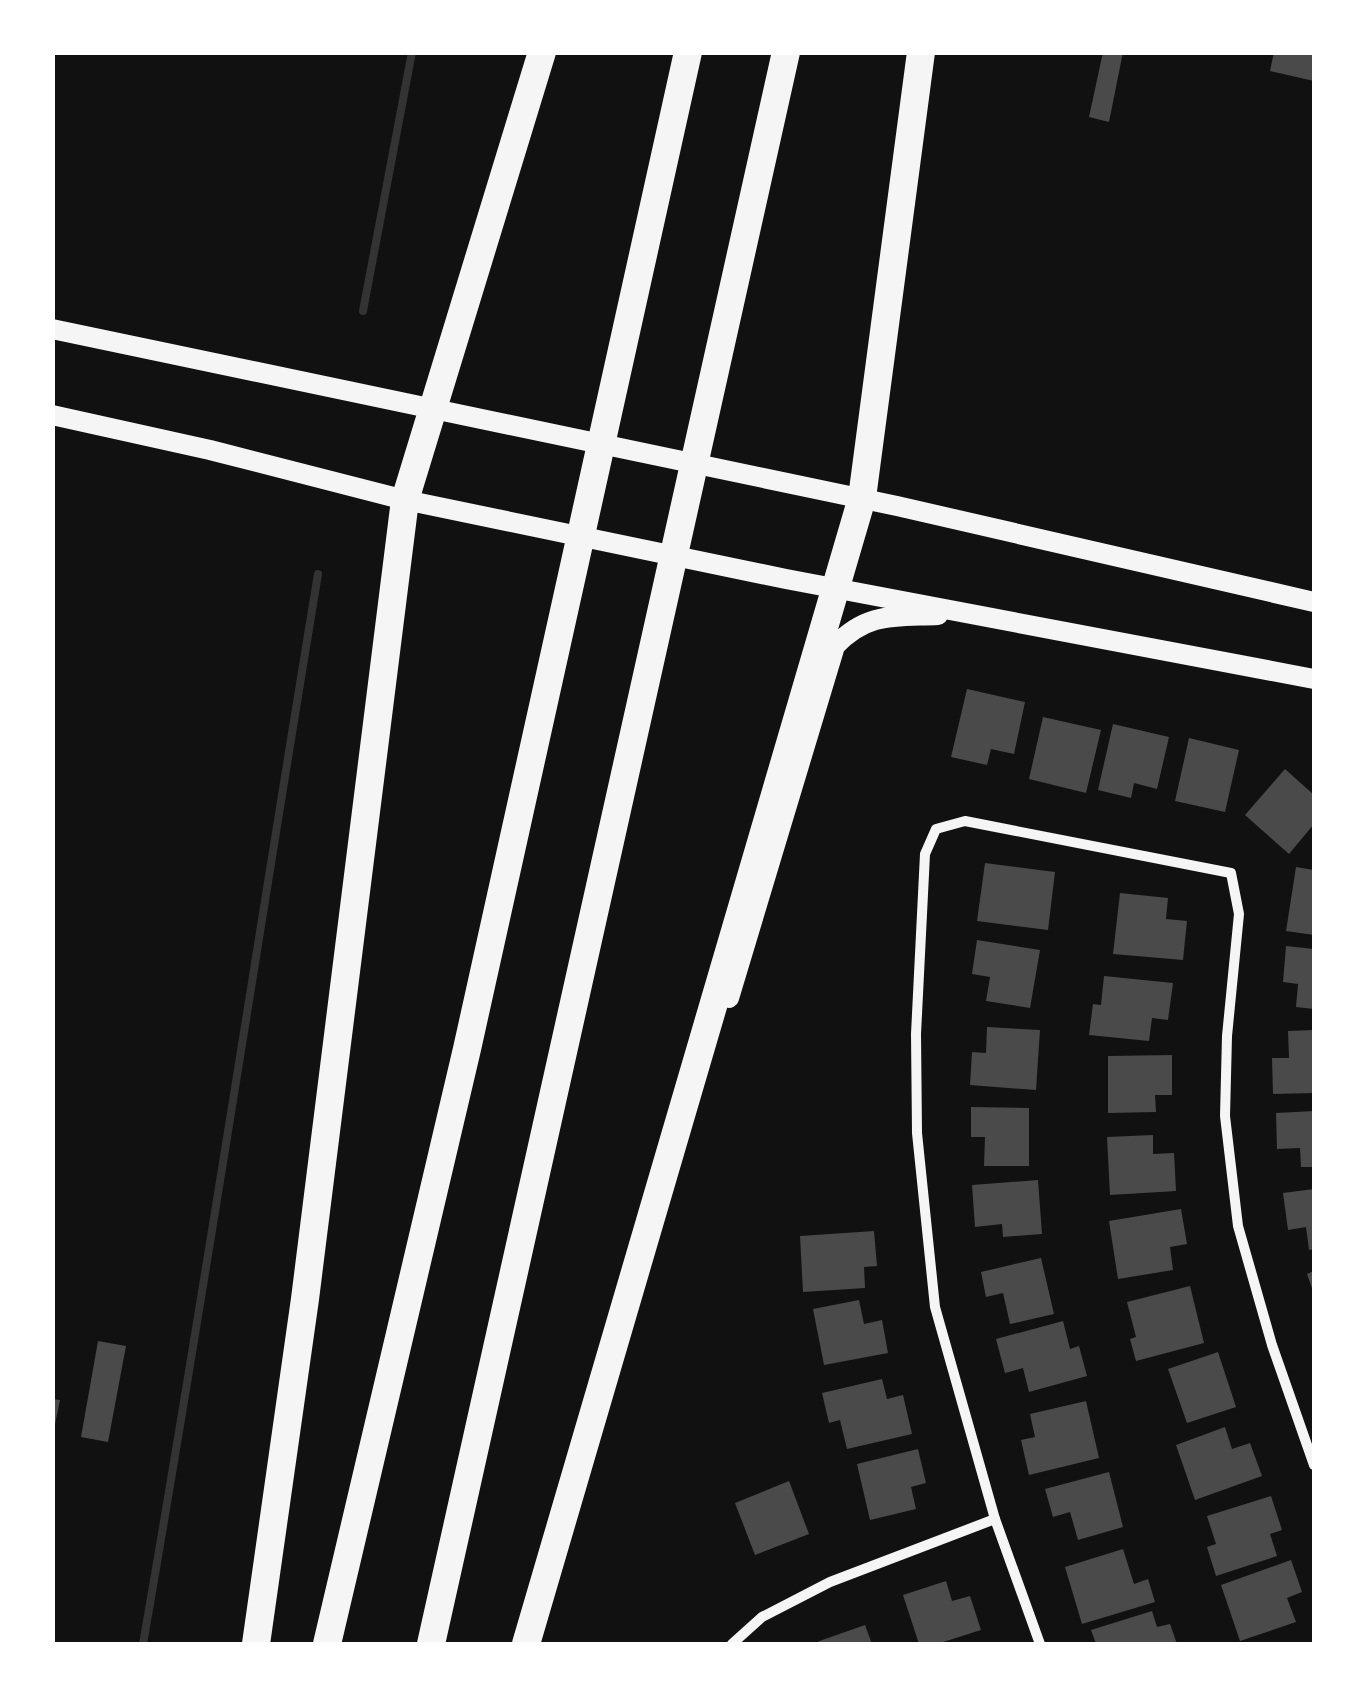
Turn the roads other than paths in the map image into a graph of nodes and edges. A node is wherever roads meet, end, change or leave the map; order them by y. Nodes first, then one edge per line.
1 (542, 52) edge
2 (688, 52) edge
3 (786, 52) edge
4 (921, 52) edge
5 (52, 329) edge
6 (431, 407) junction
7 (52, 415) edge
8 (862, 498) junction
9 (405, 500) junction
10 (835, 588) junction
11 (1314, 602) edge
12 (972, 614) junction
13 (1314, 678) edge
14 (692, 1077) junction
15 (1314, 1465) edge
16 (996, 1519) junction
17 (256, 1644) edge
18 (327, 1644) edge
19 (431, 1644) edge
20 (526, 1644) edge
21 (732, 1644) edge
22 (1040, 1644) edge

1 - 6 highway
2 - 18 highway
3 - 19 highway
4 - 8 highway
5 - 6 main road
6 - 8 main road
6 - 9 highway
7 - 9 main road
8 - 10 highway
8 - 11 main road
9 - 10 main road
9 - 17 highway
10 - 12 main road
10 - 14 highway
12 - 13 main road
12 - 14 main road
14 - 20 highway
15 - 16 street
16 - 21 street
16 - 22 street

